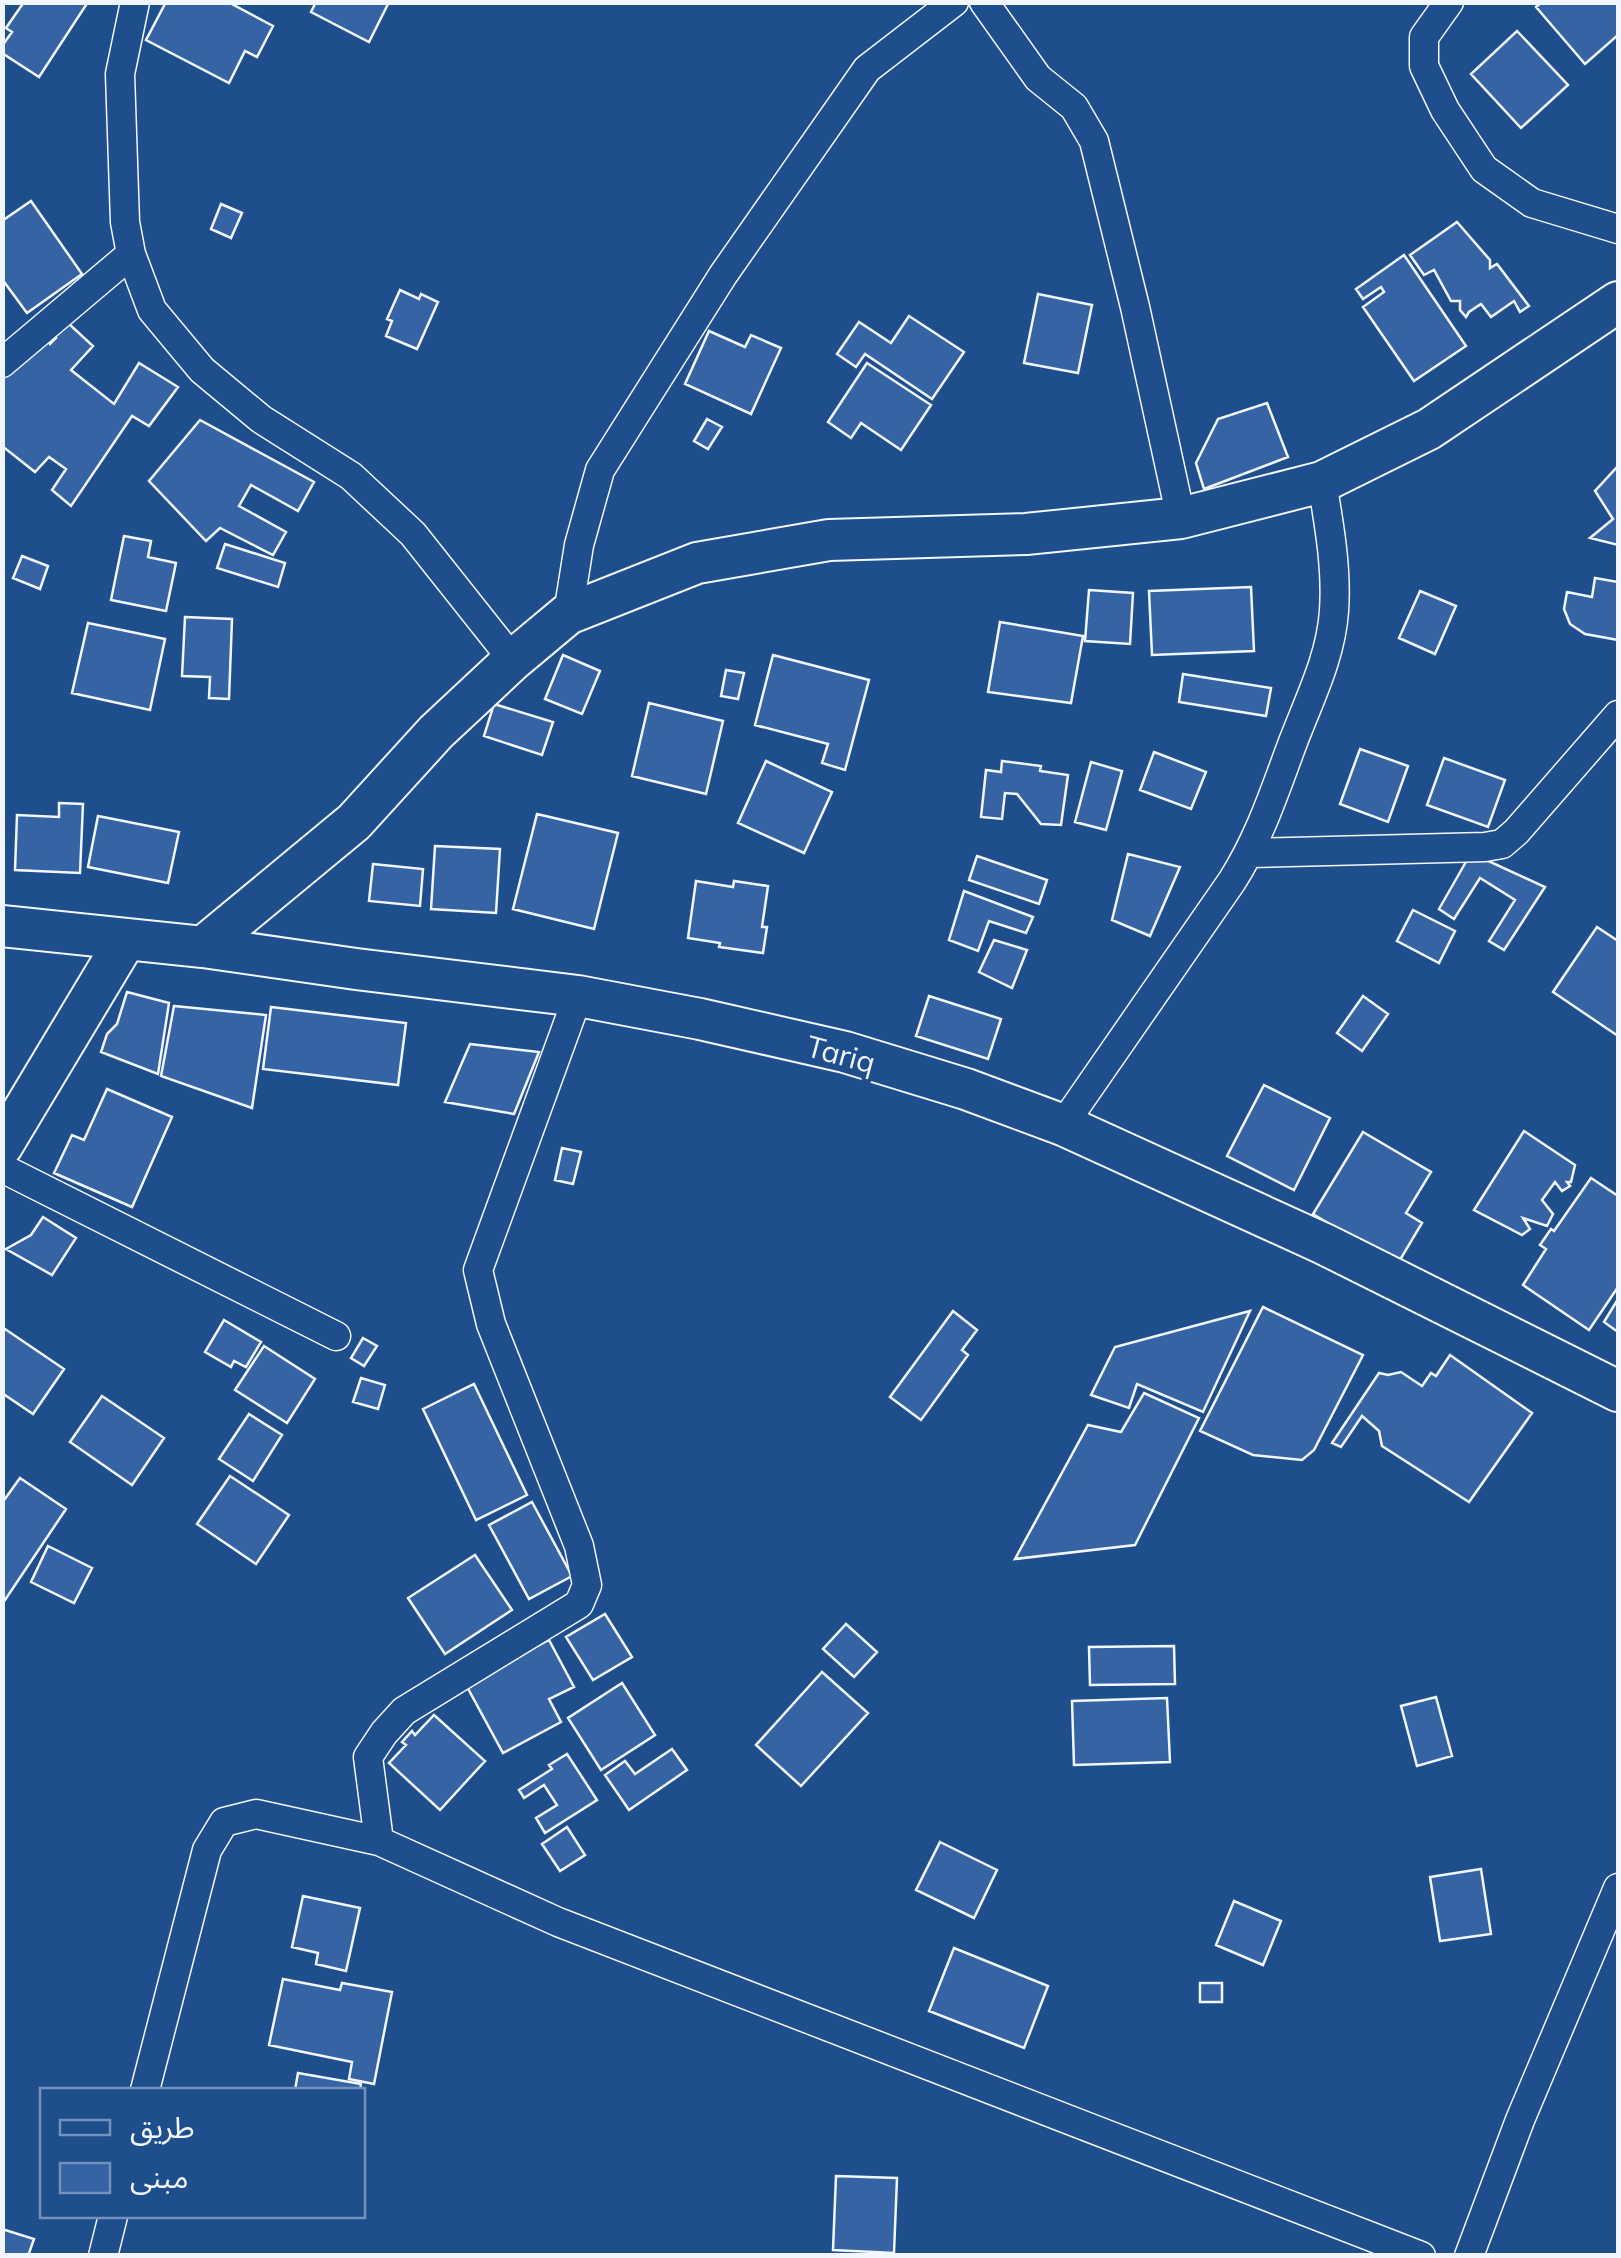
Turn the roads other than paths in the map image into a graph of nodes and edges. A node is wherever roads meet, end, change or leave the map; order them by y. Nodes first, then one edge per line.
1 (135, 2) edge
2 (954, 2) edge
3 (984, 2) edge
4 (1448, 2) edge
5 (1618, 229) edge
6 (131, 254) junction
7 (1618, 302) edge
8 (2, 363) edge
9 (1322, 482) junction
10 (1181, 518) junction
11 (568, 614) junction
12 (514, 660) junction
13 (1618, 715) edge
14 (1250, 853) junction
15 (2, 926) edge
16 (125, 940) junction
17 (203, 947) junction
18 (578, 996) junction
19 (1062, 1125) junction
20 (2, 1146) edge
21 (2, 1168) edge
22 (336, 1336) dead end
23 (1618, 1390) edge
24 (379, 1841) junction
25 (1618, 1888) edge
26 (146, 2088) edge
27 (112, 2218) edge
28 (103, 2256) edge
29 (1421, 2256) edge
30 (1468, 2256) edge

1 - 6 street
2 - 11 street
3 - 10 street
4 - 5 street
6 - 8 street
6 - 12 street
7 - 9 street
9 - 10 street
9 - 14 street
10 - 11 street
11 - 12 street
12 - 17 street
13 - 14 street
14 - 19 street
15 - 16 street, Tariq
16 - 17 street, Tariq
16 - 20 street
17 - 18 street, Tariq
18 - 19 street, Tariq
18 - 24 street
19 - 23 street, Tariq
21 - 22 street
24 - 26 street
24 - 29 street
25 - 30 street
27 - 28 street

